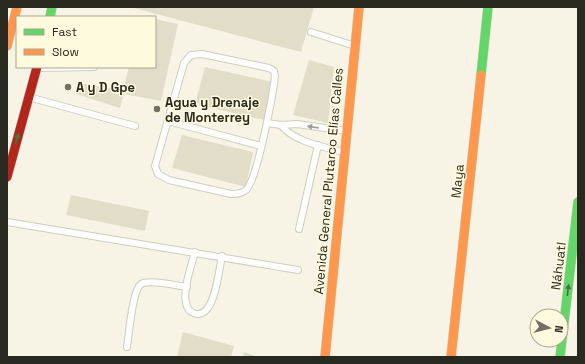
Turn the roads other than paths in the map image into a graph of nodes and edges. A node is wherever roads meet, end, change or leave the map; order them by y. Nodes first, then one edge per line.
1 (17, 7) edge
2 (359, 7) edge
3 (488, 7) edge
4 (311, 32) dead end
5 (7, 46) edge
6 (355, 46) junction
7 (36, 68) edge
8 (28, 97) junction
9 (168, 121) junction
10 (267, 123) junction
11 (281, 125) junction
12 (135, 126) dead end
13 (346, 131) junction
14 (318, 145) junction
15 (261, 146) junction
16 (344, 152) junction
17 (7, 177) edge
18 (578, 202) edge
19 (7, 222) edge
20 (299, 229) dead end
21 (195, 252) junction
22 (222, 256) junction
23 (298, 270) dead end
24 (187, 287) junction
25 (127, 347) dead end
26 (325, 357) edge
27 (451, 357) edge
28 (560, 357) edge

1 - 5 street
2 - 6 street, Avenida General Plutarco Elías Calles
3 - 27 street, Maya
4 - 6 lane
6 - 13 street, Avenida General Plutarco Elías Calles
7 - 8 street
8 - 12 lane
17 -> 8 street
9 - 10 lane
9 - 15 lane
9 - 15 lane
10 - 11 lane
10 - 15 lane
13 -> 11 lane
11 - 14 lane
13 - 16 street, Avenida General Plutarco Elías Calles
14 - 16 lane
14 - 20 lane
16 - 26 street, Avenida General Plutarco Elías Calles
28 -> 18 street, Náhuatl
19 - 21 lane
21 - 22 lane
21 - 24 lane
22 - 23 lane
22 - 24 lane
24 - 25 lane

